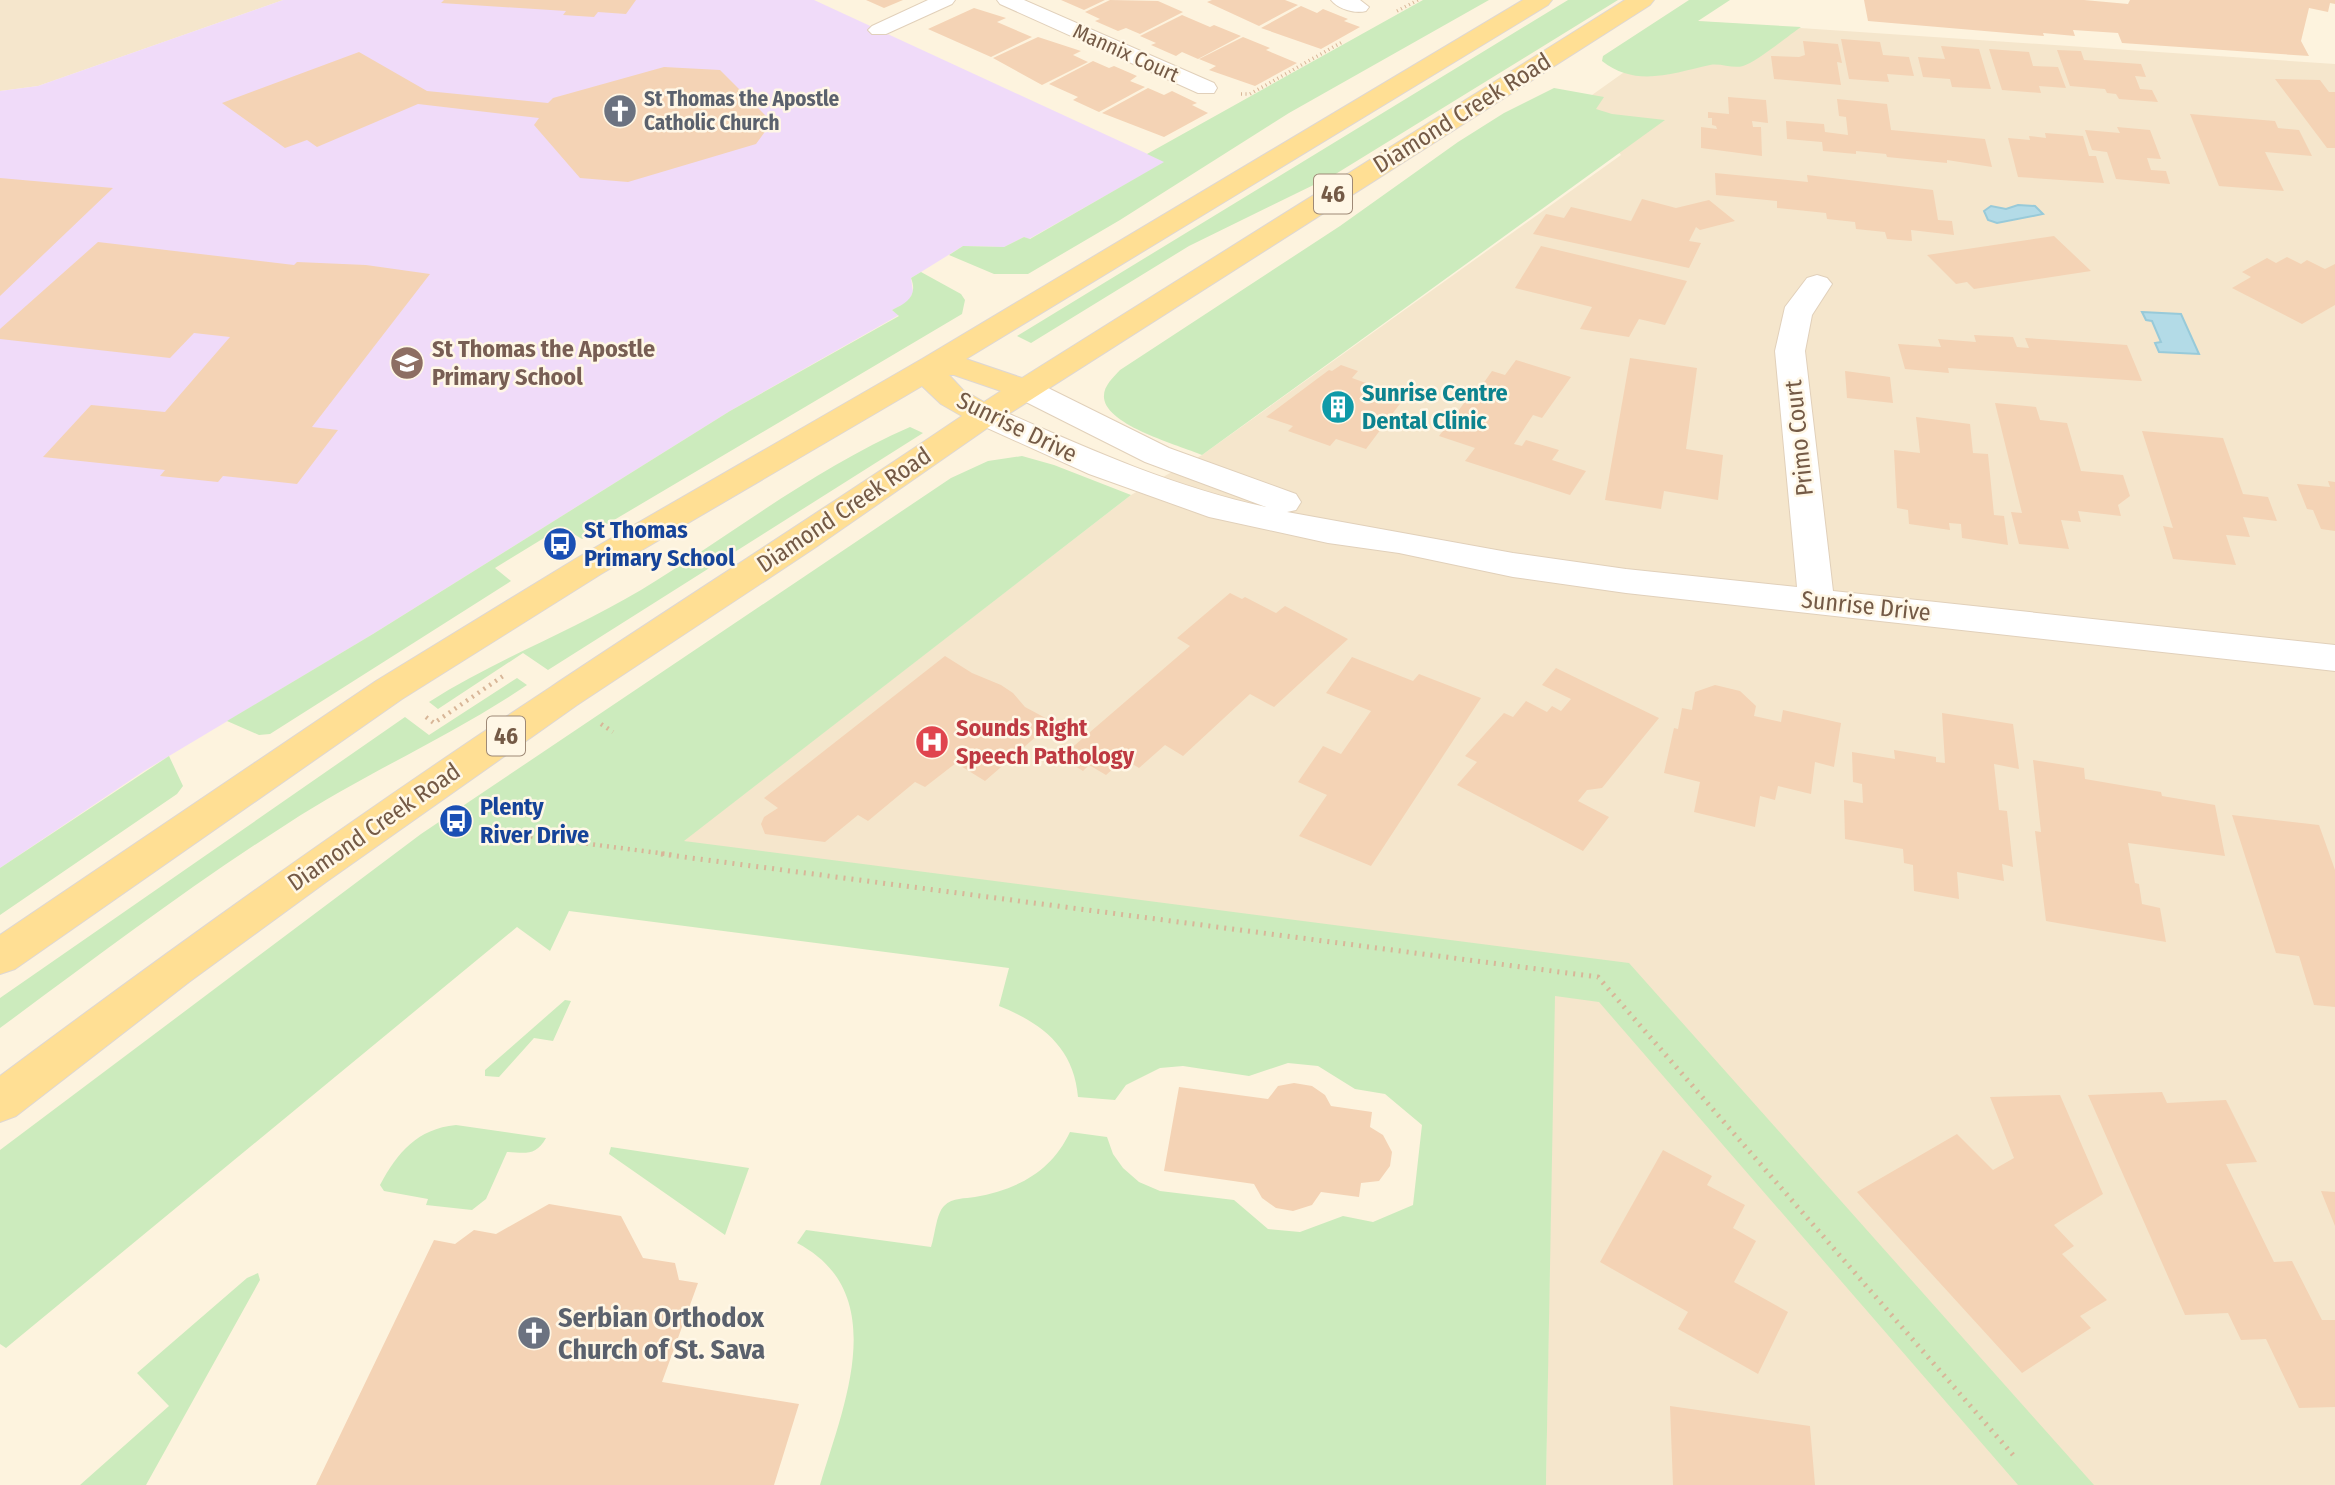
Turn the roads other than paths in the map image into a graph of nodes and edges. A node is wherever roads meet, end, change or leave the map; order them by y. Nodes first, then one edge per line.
1 (945, 0) edge
2 (1007, 0) edge
3 (1540, 0) edge
4 (1642, 0) edge
5 (878, 30) dead end
6 (1206, 88) road end
7 (1817, 284) dead end
8 (933, 366) junction
9 (1025, 389) junction
10 (985, 415) junction
11 (1223, 495) junction
12 (1816, 600) junction
13 (2335, 658) edge
14 (0, 957) edge
15 (0, 1102) edge

1 - 5 lane
2 - 6 lane, Mannix Court
3 - 8 main road, 46
4 - 9 main road, Diamond Creek Road / 46
7 - 12 street, Primo Court
8 - 9 main road, Sunrise Drive
8 - 10 main road, Sunrise Drive
8 - 14 main road, 46
9 - 10 main road, Diamond Creek Road / 46
9 - 11 street, Sunrise Drive
10 - 11 street, Sunrise Drive
10 - 15 main road, Diamond Creek Road / 46
11 - 12 street, Sunrise Drive
12 - 13 street, Sunrise Drive

